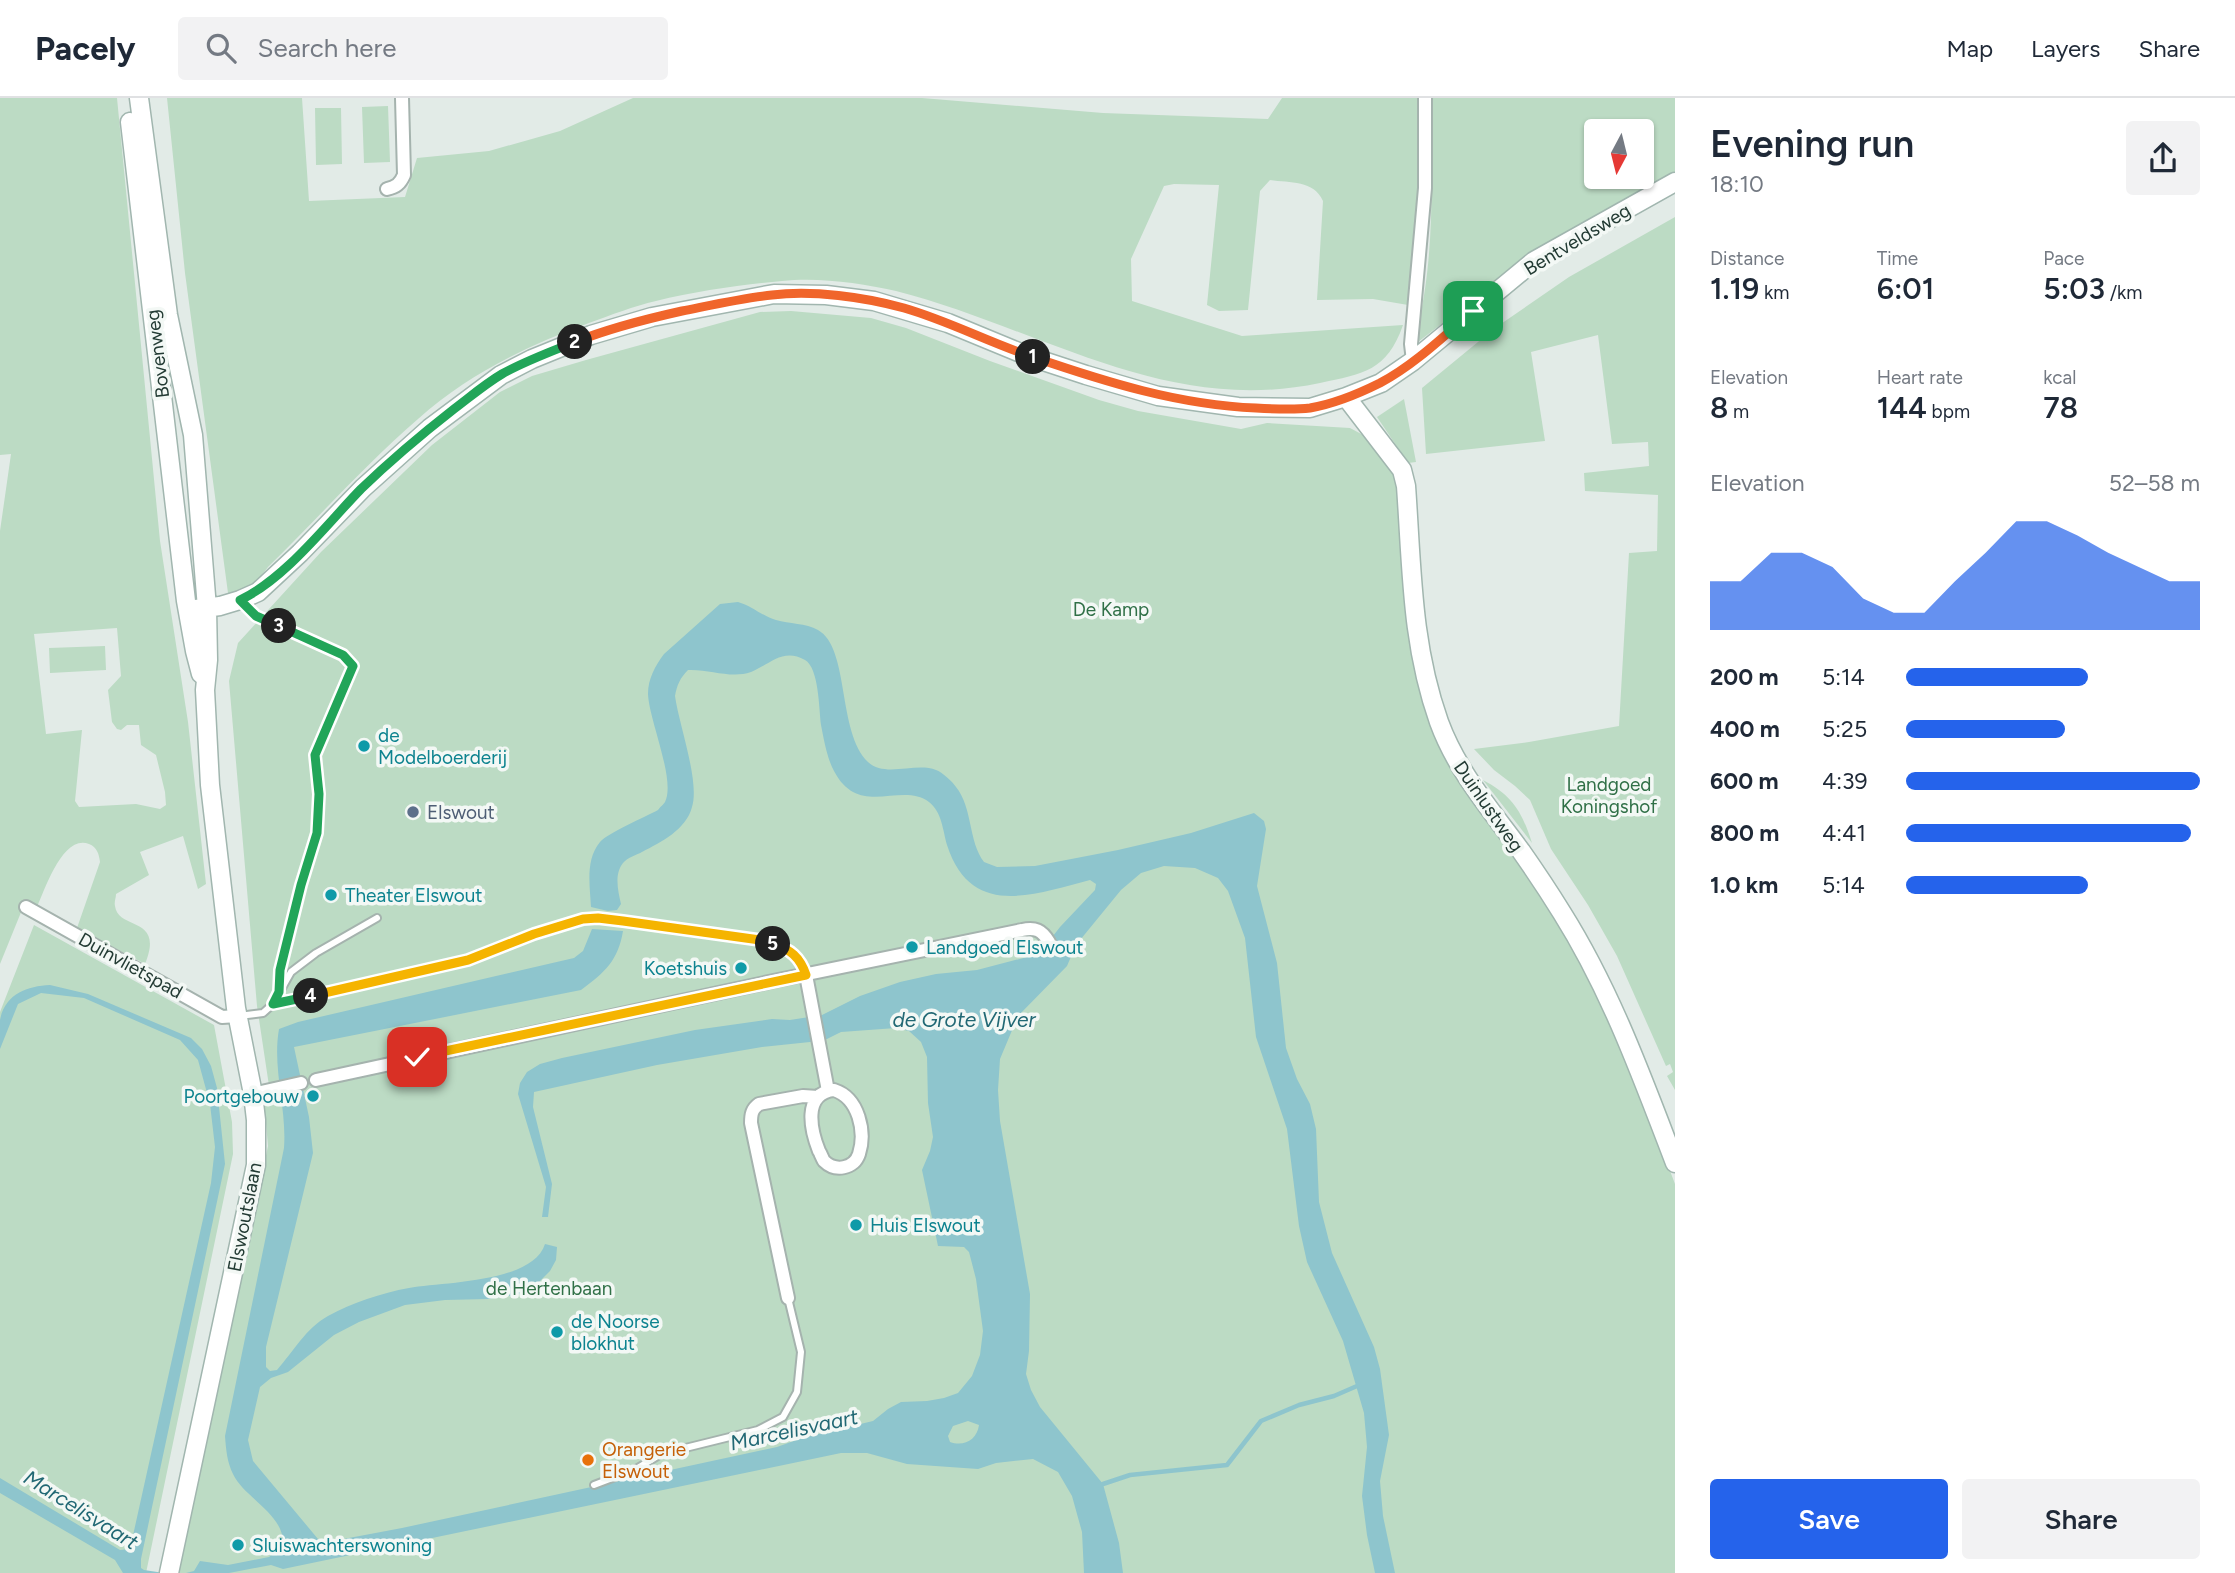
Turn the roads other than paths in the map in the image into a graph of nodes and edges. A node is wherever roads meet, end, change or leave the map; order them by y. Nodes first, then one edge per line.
1 (127, 98) edge
2 (139, 98) edge
3 (402, 98) edge
4 (1425, 98) edge
5 (1675, 182) edge
6 (387, 189) dead end
7 (1412, 362) junction
8 (1346, 397) junction
9 (240, 600) junction
10 (207, 608) junction
11 (188, 610) junction
12 (205, 690) junction
13 (26, 906) dead end
14 (377, 918) dead end
15 (1049, 942) dead end
16 (806, 975) junction
17 (279, 992) junction
18 (273, 1004) junction
19 (237, 1016) junction
20 (316, 1080) dead end
21 (301, 1083) dead end
22 (253, 1094) junction
23 (823, 1094) junction
24 (1675, 1163) edge
25 (788, 1297) joint
26 (594, 1485) dead end
27 (169, 1571) edge

1 - 11 street, Bovenweg
2 - 10 street, Bovenweg
3 - 6 street
4 - 7 street
5 - 7 street, Bentveldsweg
7 - 8 street, Bentveldsweg
8 - 9 street, Bentveldsweg
8 - 24 street, Duinlustweg
9 - 10 street, Bentveldsweg
9 - 17 lane
10 - 11 street, Bentveldsweg
10 - 12 street, Elswoutslaan
11 - 12 street, Elswoutslaan
12 - 19 street, Elswoutslaan
13 - 19 street, Duinvlietspad
14 - 17 lane
15 - 16 street
16 - 18 lane
16 - 20 street
16 - 23 street
17 - 18 lane
18 - 19 lane
19 - 22 street, Elswoutslaan
21 - 22 street
22 - 27 street, Elswoutslaan
23 - 23 street
23 - 25 street
25 - 26 lane

